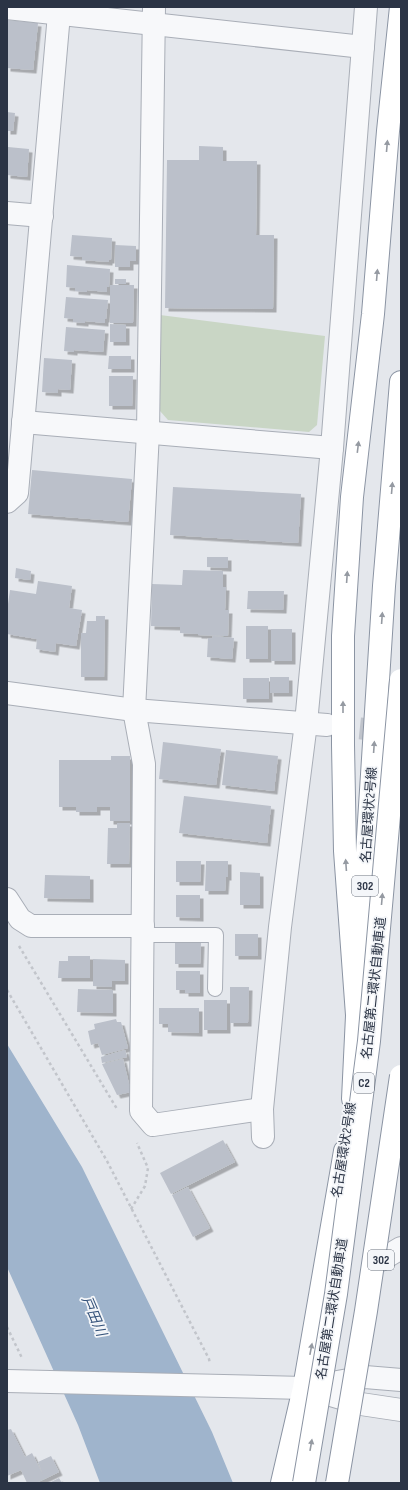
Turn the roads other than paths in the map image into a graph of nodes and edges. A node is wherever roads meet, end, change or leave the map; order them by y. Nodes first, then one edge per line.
1 (366, 7) edge
2 (400, 7) edge
3 (7, 8) edge
4 (60, 14) junction
5 (154, 15) edge
6 (363, 47) junction
7 (7, 213) edge
8 (42, 216) junction
9 (401, 382) edge
10 (23, 422) junction
11 (148, 432) junction
12 (332, 448) junction
13 (7, 502) edge
14 (401, 680) edge
15 (7, 693) edge
16 (134, 710) junction
17 (306, 723) junction
18 (327, 725) tunnel mouth
19 (7, 899) edge
20 (143, 930) junction
21 (216, 989) dead end
22 (357, 1015) junction
23 (401, 1076) edge
24 (262, 1109) junction
25 (263, 1137) dead end
26 (401, 1142) edge
27 (401, 1248) edge
28 (381, 1260) junction
29 (365, 1377) junction
30 (401, 1380) edge
31 (7, 1381) edge
32 (304, 1388) junction
33 (361, 1404) junction
34 (401, 1410) edge
35 (282, 1483) edge
36 (304, 1483) edge
37 (337, 1483) edge
38 (347, 1483) edge

1 - 6 street
22 -> 2 highway
3 - 4 street
4 - 5 street
4 - 8 street
5 - 6 street
5 - 11 street
6 - 12 street
7 - 8 street
8 - 10 street
22 -> 9 highway, 名古屋環状2号線 / 302
10 - 11 street
10 - 13 street
11 - 12 street
11 - 16 street
12 - 17 street
36 -> 14 highway, 名古屋第二環状自動車道 / C2, bridge
15 - 16 street
16 - 17 street
16 - 20 street
17 - 18 street
17 - 24 street
19 - 20 street
20 - 21 lane
20 - 24 street
32 -> 22 highway, 名古屋環状2号線 / 302
23 - 37 highway, bridge
24 - 25 street
26 - 28 highway, 302
27 - 28 street
28 - 29 highway, 302
29 - 30 street
29 - 32 street
29 - 33 highway, 302
31 - 32 street
32 - 33 street
32 - 35 highway, 名古屋環状2号線 / 302
33 - 34 street
33 - 38 highway, 302

